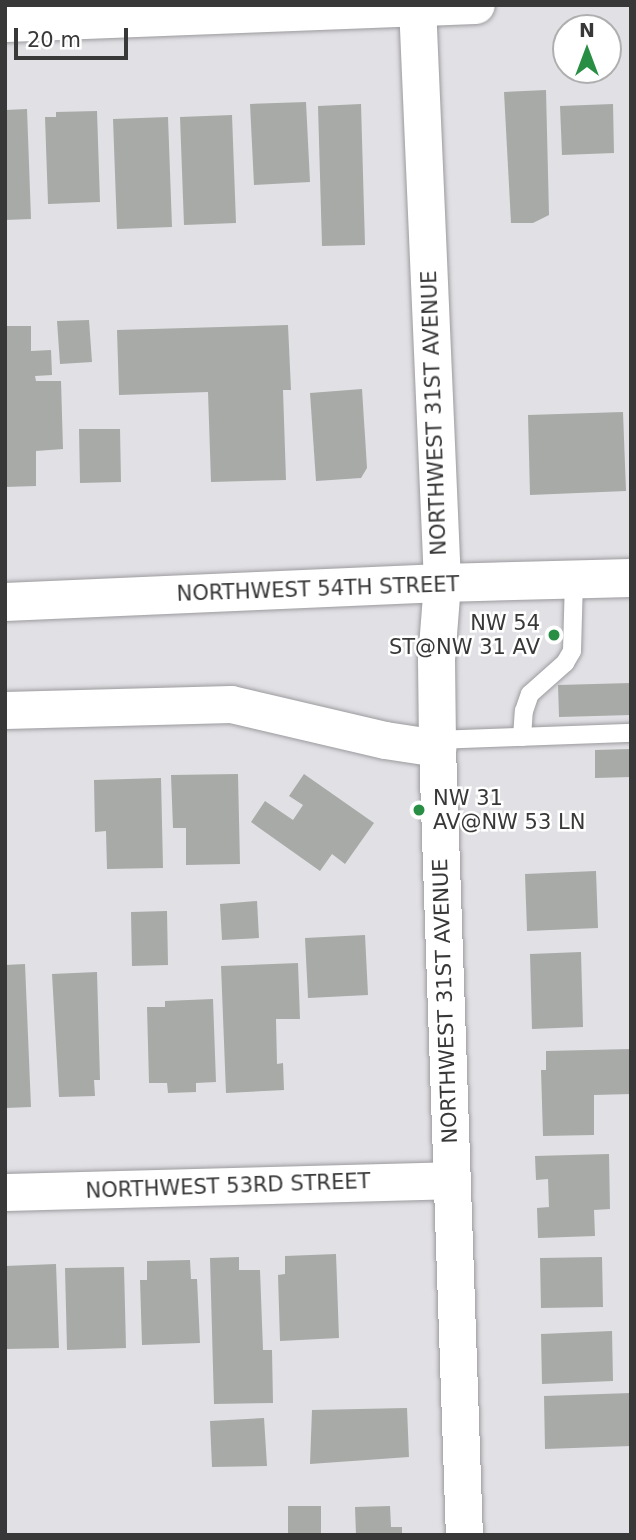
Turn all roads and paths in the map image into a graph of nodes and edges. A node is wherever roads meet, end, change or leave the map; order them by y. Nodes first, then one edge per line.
1 (476, 5) edge
2 (417, 6) edge
3 (5, 23) edge
4 (631, 578) edge
5 (574, 580) junction
6 (442, 583) junction
7 (5, 602) edge
8 (5, 710) edge
9 (631, 733) edge
10 (522, 737) junction
11 (437, 744) junction
12 (450, 1180) junction
13 (5, 1192) edge
14 (464, 1535) edge

1 - 2 street
2 - 3 street
2 - 6 street, NORTHWEST 31ST AVENUE
4 - 5 main road, NORTHWEST 54TH STREET
5 - 6 main road, NORTHWEST 54TH STREET
5 - 10 lane
6 - 7 main road, NORTHWEST 54TH STREET
6 - 11 street, NORTHWEST 31ST AVENUE
8 - 11 street
9 - 10 lane
10 - 11 lane
11 - 12 street, NORTHWEST 31ST AVENUE
12 - 13 street, NORTHWEST 53RD STREET
12 - 14 street, NORTHWEST 31ST AVENUE

